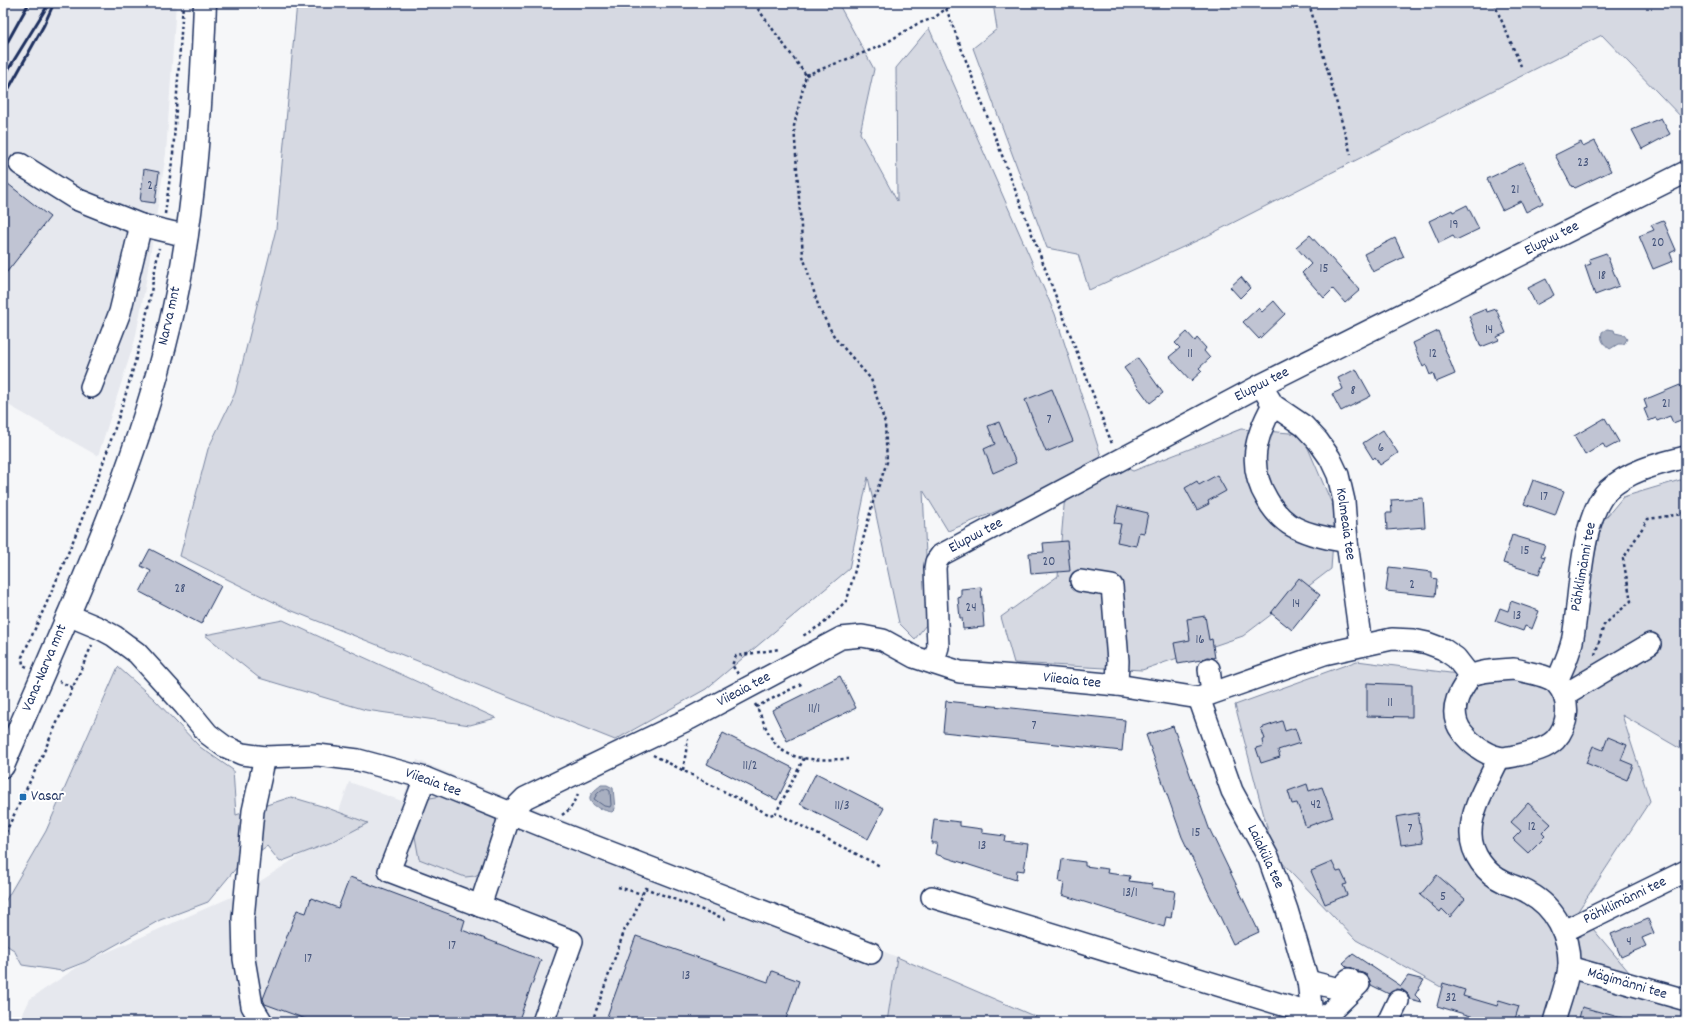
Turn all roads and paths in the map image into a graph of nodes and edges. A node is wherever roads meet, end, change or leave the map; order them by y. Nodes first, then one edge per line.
1 (205, 3) edge
2 (757, 3) edge
3 (944, 3) edge
4 (953, 3) edge
5 (1309, 3) edge
6 (1494, 3) edge
7 (946, 8) junction
8 (1521, 66) dead end
9 (806, 75) junction
10 (1351, 155) dead end
11 (20, 164) dead end
12 (1686, 172) edge
13 (141, 225) junction
14 (187, 236) junction
15 (1261, 385) junction
16 (91, 387) dead end
17 (1274, 405) junction
18 (1686, 457) edge
19 (1119, 461) junction
20 (1686, 510) edge
21 (1347, 542) junction
22 (1080, 581) dead end
23 (68, 615) junction
24 (99, 628) junction
25 (796, 640) dead end
26 (1650, 644) dead end
27 (1361, 645) junction
28 (782, 649) dead end
29 (933, 663) junction
30 (1209, 668) dead end
31 (1470, 676) junction
32 (1594, 678) junction
33 (803, 683) dead end
34 (1116, 685) junction
35 (1560, 689) junction
36 (751, 694) junction
37 (1205, 696) junction
38 (756, 707) junction
39 (689, 733) dead end
40 (649, 753) dead end
41 (265, 757) junction
42 (804, 758) junction
43 (1499, 758) junction
44 (849, 759) dead end
45 (3, 766) edge
46 (682, 770) junction
47 (425, 778) junction
48 (511, 812) junction
49 (776, 813) junction
50 (3, 838) edge
51 (880, 866) dead end
52 (1686, 871) edge
53 (618, 887) dead end
54 (642, 894) junction
55 (932, 898) dead end
56 (480, 906) junction
57 (728, 920) dead end
58 (1564, 931) junction
59 (871, 953) dead end
60 (1569, 967) junction
61 (1308, 981) junction
62 (1686, 1000) edge
63 (1398, 1001) dead end
64 (1315, 1019) edge
65 (262, 1022) edge
66 (544, 1022) edge
67 (592, 1022) edge
68 (1388, 1022) edge
69 (1554, 1022) edge

1 - 14 main road, Narva mnt
2 - 9 path
3 - 7 path
4 - 7 path
5 - 10 path
6 - 8 path
7 - 9 path
7 - 19 path
9 - 25 path
11 - 13 street
12 - 15 street, Elupuu tee
13 - 14 street
13 - 16 street
14 - 23 main road, Narva mnt
15 - 17 street, Kolmeaia tee
15 - 19 street, Elupuu tee
17 - 21 street, Kolmeaia tee
17 - 21 street
18 - 35 street, Pähklimänni tee
19 - 29 street, Elupuu tee
20 - 32 path
21 - 27 street, Kolmeaia tee
22 - 34 street
23 - 24 street, Viieaia tee
23 - 45 main road, Vana-Narva mnt
24 - 41 street, Viieaia tee
24 - 50 path
26 - 32 street
27 - 31 street, Viieaia tee
27 - 37 street, Viieaia tee
28 - 36 path
29 - 34 street, Viieaia tee
29 - 36 street, Viieaia tee
30 - 37 street, Laiaküla tee
31 - 35 street
31 - 43 street
32 - 35 street
33 - 38 path
34 - 37 street, Viieaia tee
35 - 43 street
36 - 38 path
36 - 48 street, Viieaia tee
37 - 61 street, Laiaküla tee
38 - 42 path
39 - 46 path
40 - 46 path
41 - 47 street, Viieaia tee
41 - 65 street
42 - 44 path
42 - 49 path
43 - 58 street
46 - 49 path
47 - 48 street, Viieaia tee
47 - 56 street
48 - 56 street
48 - 59 street
49 - 51 path
52 - 58 street, Pähklimänni tee
53 - 54 path
54 - 57 path
54 - 67 path
55 - 64 street
56 - 66 street
58 - 60 street
60 - 62 street, Mägimänni tee
60 - 69 street
61 - 64 street, Laiaküla tee
61 - 64 street
63 - 68 street

